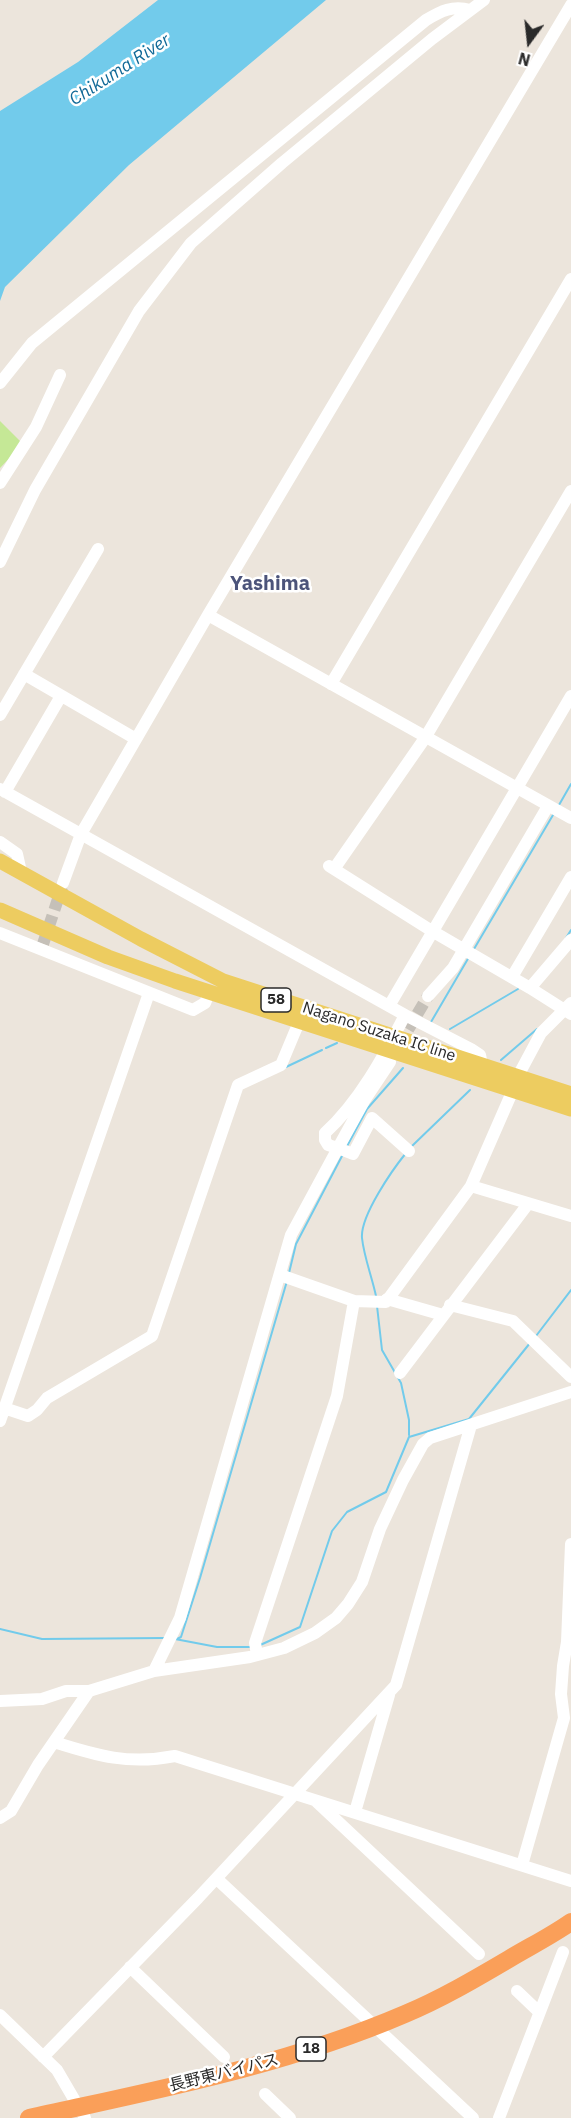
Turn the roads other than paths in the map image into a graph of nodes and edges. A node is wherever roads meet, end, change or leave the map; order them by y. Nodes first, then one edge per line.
1 (484, 0) edge
2 (571, 5) edge
3 (470, 10) junction
4 (571, 279) edge
5 (60, 375) dead end
6 (0, 383) edge
7 (0, 483) edge
8 (571, 491) edge
9 (98, 549) dead end
10 (0, 562) edge
11 (208, 615) junction
12 (24, 674) junction
13 (332, 684) junction
14 (61, 696) junction
15 (571, 696) edge
16 (0, 715) edge
17 (425, 738) junction
18 (136, 739) junction
19 (517, 788) junction
20 (2, 790) edge
21 (548, 806) junction
22 (571, 818) edge
23 (81, 834) junction
24 (0, 842) edge
25 (0, 861) edge
26 (21, 872) junction
27 (571, 877) edge
28 (63, 883) tunnel mouth
29 (0, 910) edge
30 (432, 931) junction
31 (0, 933) edge
32 (571, 940) edge
33 (469, 952) junction
34 (512, 977) junction
35 (530, 988) junction
36 (149, 993) junction
37 (209, 993) junction
38 (428, 996) tunnel mouth
39 (389, 1006) junction
40 (569, 1009) edge
41 (405, 1015) junction
42 (299, 1022) junction
43 (390, 1050) junction
44 (483, 1065) junction
45 (516, 1083) junction
46 (571, 1094) edge
47 (571, 1109) edge
48 (343, 1150) junction
49 (408, 1150) dead end
50 (471, 1186) junction
51 (528, 1204) junction
52 (571, 1216) edge
53 (285, 1277) junction
54 (387, 1299) junction
55 (354, 1301) junction
56 (447, 1310) junction
57 (400, 1373) dead end
58 (571, 1377) edge
59 (571, 1392) edge
60 (4, 1408) junction
61 (0, 1421) edge
62 (471, 1425) junction
63 (571, 1544) edge
64 (256, 1650) junction
65 (154, 1671) junction
66 (89, 1691) junction
67 (390, 1691) junction
68 (0, 1701) edge
69 (54, 1742) junction
70 (296, 1794) junction
71 (314, 1799) junction
72 (355, 1812) junction
73 (0, 1818) edge
74 (522, 1865) junction
75 (216, 1879) junction
76 (571, 1881) edge
77 (569, 1928) edge
78 (563, 1952) dead end
79 (479, 1954) dead end
80 (130, 1967) junction
81 (518, 1991) dead end
82 (539, 2012) junction
83 (0, 2015) edge
84 (375, 2027) junction
85 (43, 2057) junction
86 (224, 2057) dead end
87 (265, 2094) dead end
88 (82, 2113) edge
89 (29, 2118) edge
90 (290, 2118) edge
91 (473, 2118) edge
92 (500, 2118) edge

1 - 3 street
2 - 11 street
3 - 6 street
3 - 10 street
4 - 13 street
5 - 7 street
8 - 17 street
9 - 12 street
11 - 13 street
11 - 18 street
12 - 14 street
12 - 16 street
13 - 17 street
14 - 18 street
14 - 20 street
15 - 19 street
17 - 19 street
17 - 30 street
18 - 23 street
19 - 21 street
19 - 30 street
20 - 23 street
21 - 22 street
21 - 33 street
23 - 28 street
23 - 39 street
24 - 26 street
25 - 26 main road, Nagano Suzaka IC line / 58
26 - 43 main road, Nagano Suzaka IC line / 58
27 - 34 street
29 - 37 main road, Nagano Suzaka IC line / 58
30 - 33 street
30 - 39 street
31 - 36 street
32 - 35 street
33 - 34 street
33 - 38 street
34 - 35 street
35 - 40 street
36 - 37 street
36 - 60 street
37 - 42 main road, Nagano Suzaka IC line / 58
39 - 41 street
40 - 45 street
41 - 43 street
41 - 44 street
42 - 43 main road, Nagano Suzaka IC line / 58
42 - 60 street
43 - 44 main road, Nagano Suzaka IC line / 58
43 - 45 main road, Nagano Suzaka IC line / 58
43 - 48 street
43 - 48 street
44 - 45 main road, Nagano Suzaka IC line / 58
45 - 46 main road, Nagano Suzaka IC line / 58
45 - 47 main road, Nagano Suzaka IC line / 58
45 - 50 street
48 - 49 street
48 - 53 street
50 - 51 street
50 - 54 street
51 - 52 street
51 - 56 street
53 - 55 street
53 - 65 street
54 - 55 street
54 - 56 street
55 - 64 street
56 - 57 street
56 - 58 street
59 - 62 street
60 - 61 street
62 - 64 street
62 - 67 street
63 - 74 street
64 - 65 street
65 - 66 street
66 - 68 street
66 - 69 street
67 - 70 street
67 - 72 street
69 - 70 street
69 - 73 street
70 - 71 street
70 - 75 street
71 - 72 street
71 - 79 street
72 - 74 street
74 - 76 street
75 - 80 street
75 - 84 street
77 - 84 highway, 長野東バイパス / 18
78 - 82 street
80 - 85 street
80 - 86 street
81 - 82 street
82 - 92 street
83 - 85 street
84 - 88 highway, 長野東バイパス / 18
84 - 91 street
85 - 88 street
87 - 90 street
88 - 89 highway, 長野東バイパス / 18

